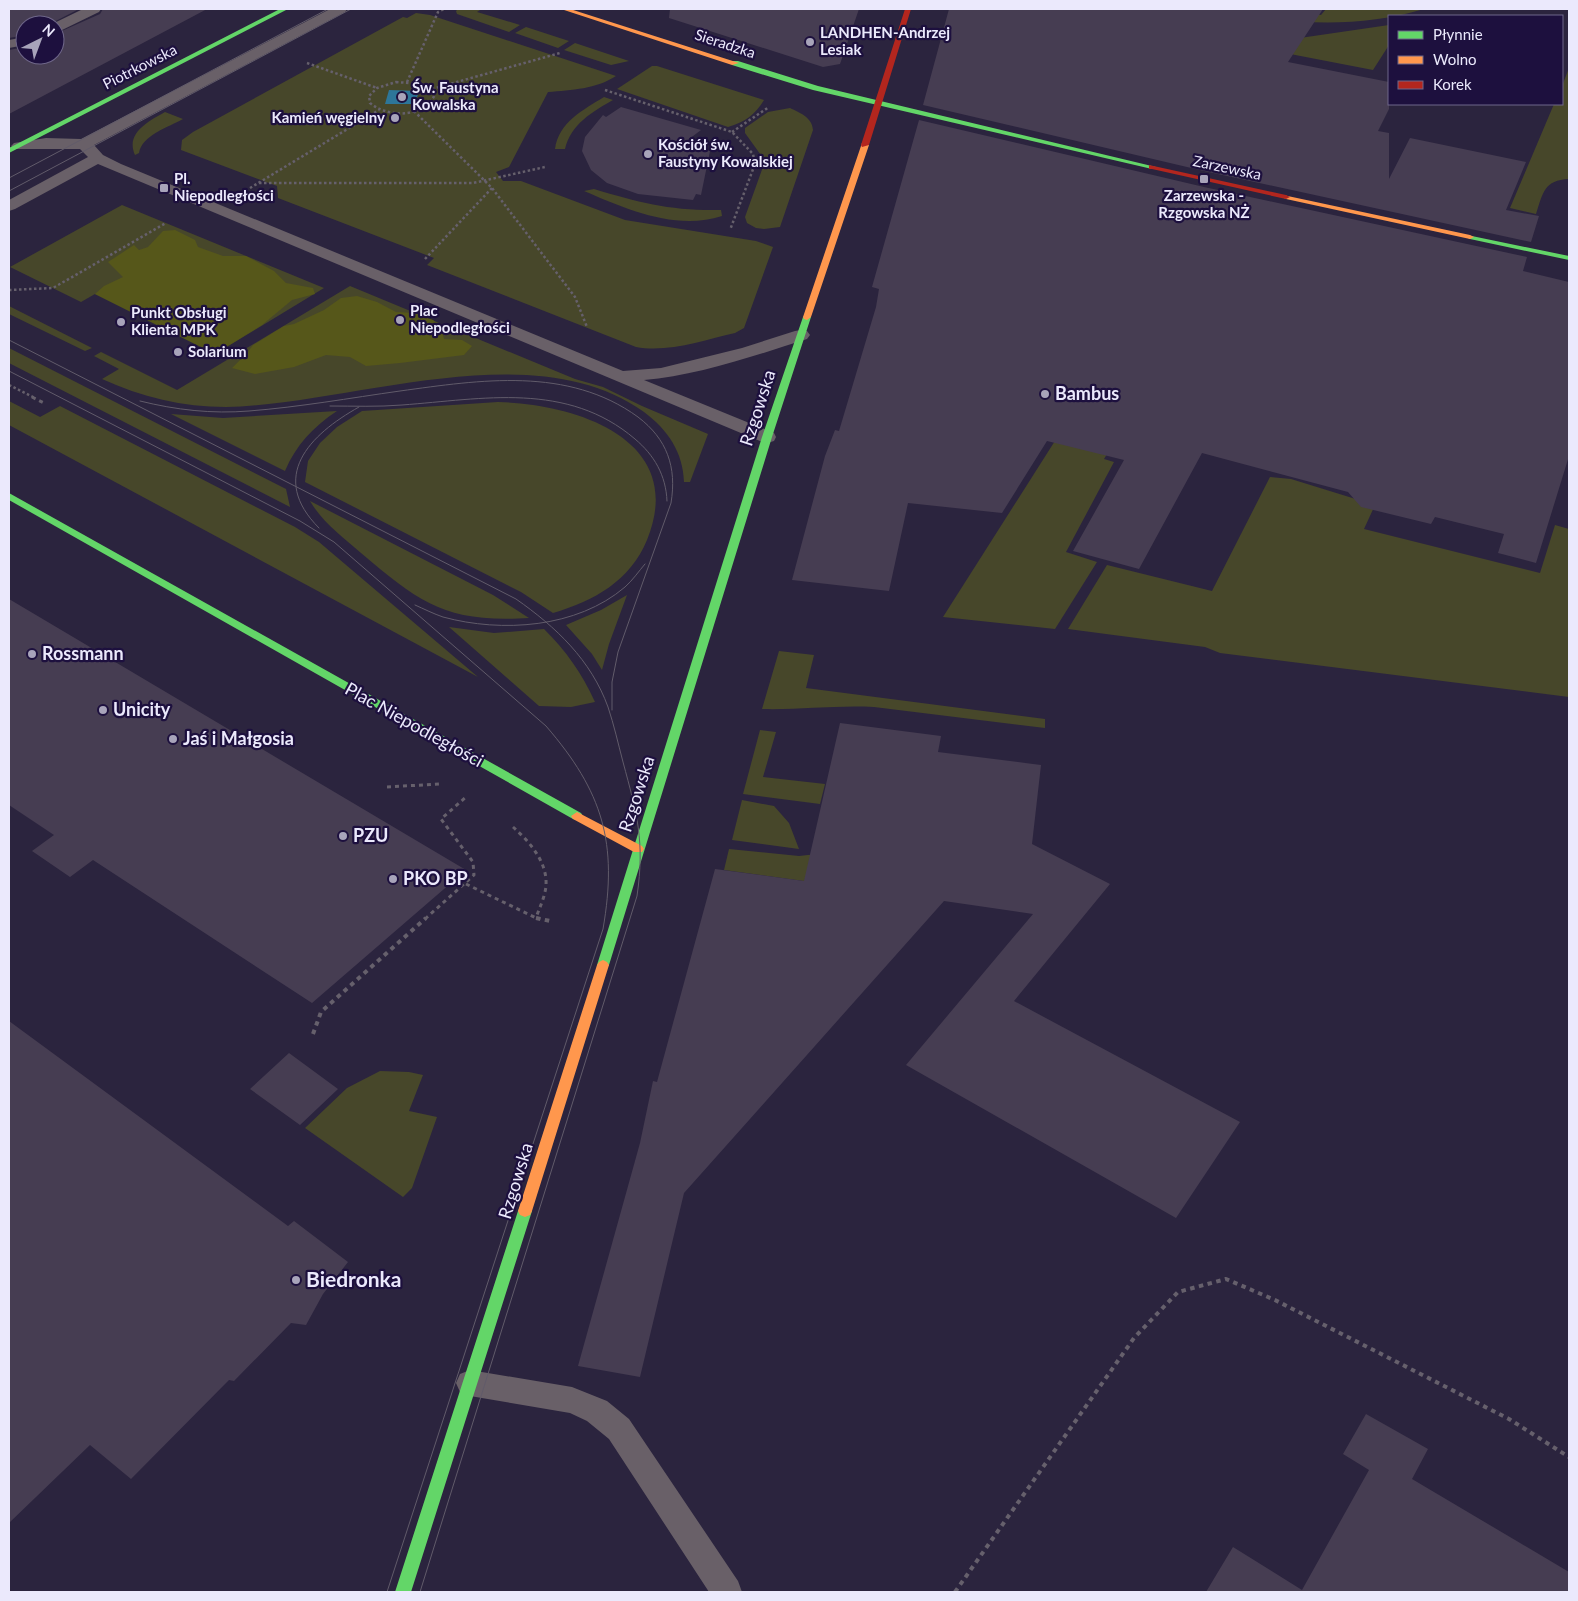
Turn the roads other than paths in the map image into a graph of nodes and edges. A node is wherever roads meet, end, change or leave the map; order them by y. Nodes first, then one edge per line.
1 (94, 9) edge
2 (285, 9) edge
3 (340, 9) edge
4 (564, 9) edge
5 (908, 9) edge
6 (65, 23) edge
7 (878, 103) junction
8 (84, 144) junction
9 (14, 149) edge
10 (98, 158) junction
11 (9, 206) edge
12 (1569, 258) edge
13 (801, 335) junction
14 (616, 376) junction
15 (767, 437) junction
16 (9, 496) edge
17 (638, 849) junction
18 (470, 1384) junction
19 (403, 1592) edge
20 (727, 1592) edge

1 - 6 lane
2 - 9 street, Piotrkowska
3 - 8 lane
4 - 7 street, Sieradzka
5 - 7 street, Rzgowska
7 - 12 street, Zarzewska
7 - 13 street, Rzgowska
8 - 9 lane
8 - 10 lane
10 - 11 lane
10 - 14 lane
13 - 14 lane
13 - 15 street, Rzgowska
14 - 15 lane
15 - 17 street, Rzgowska
16 - 17 street, Plac Niepodległości
17 - 18 street, Rzgowska
18 - 19 street, Rzgowska
18 - 20 lane

